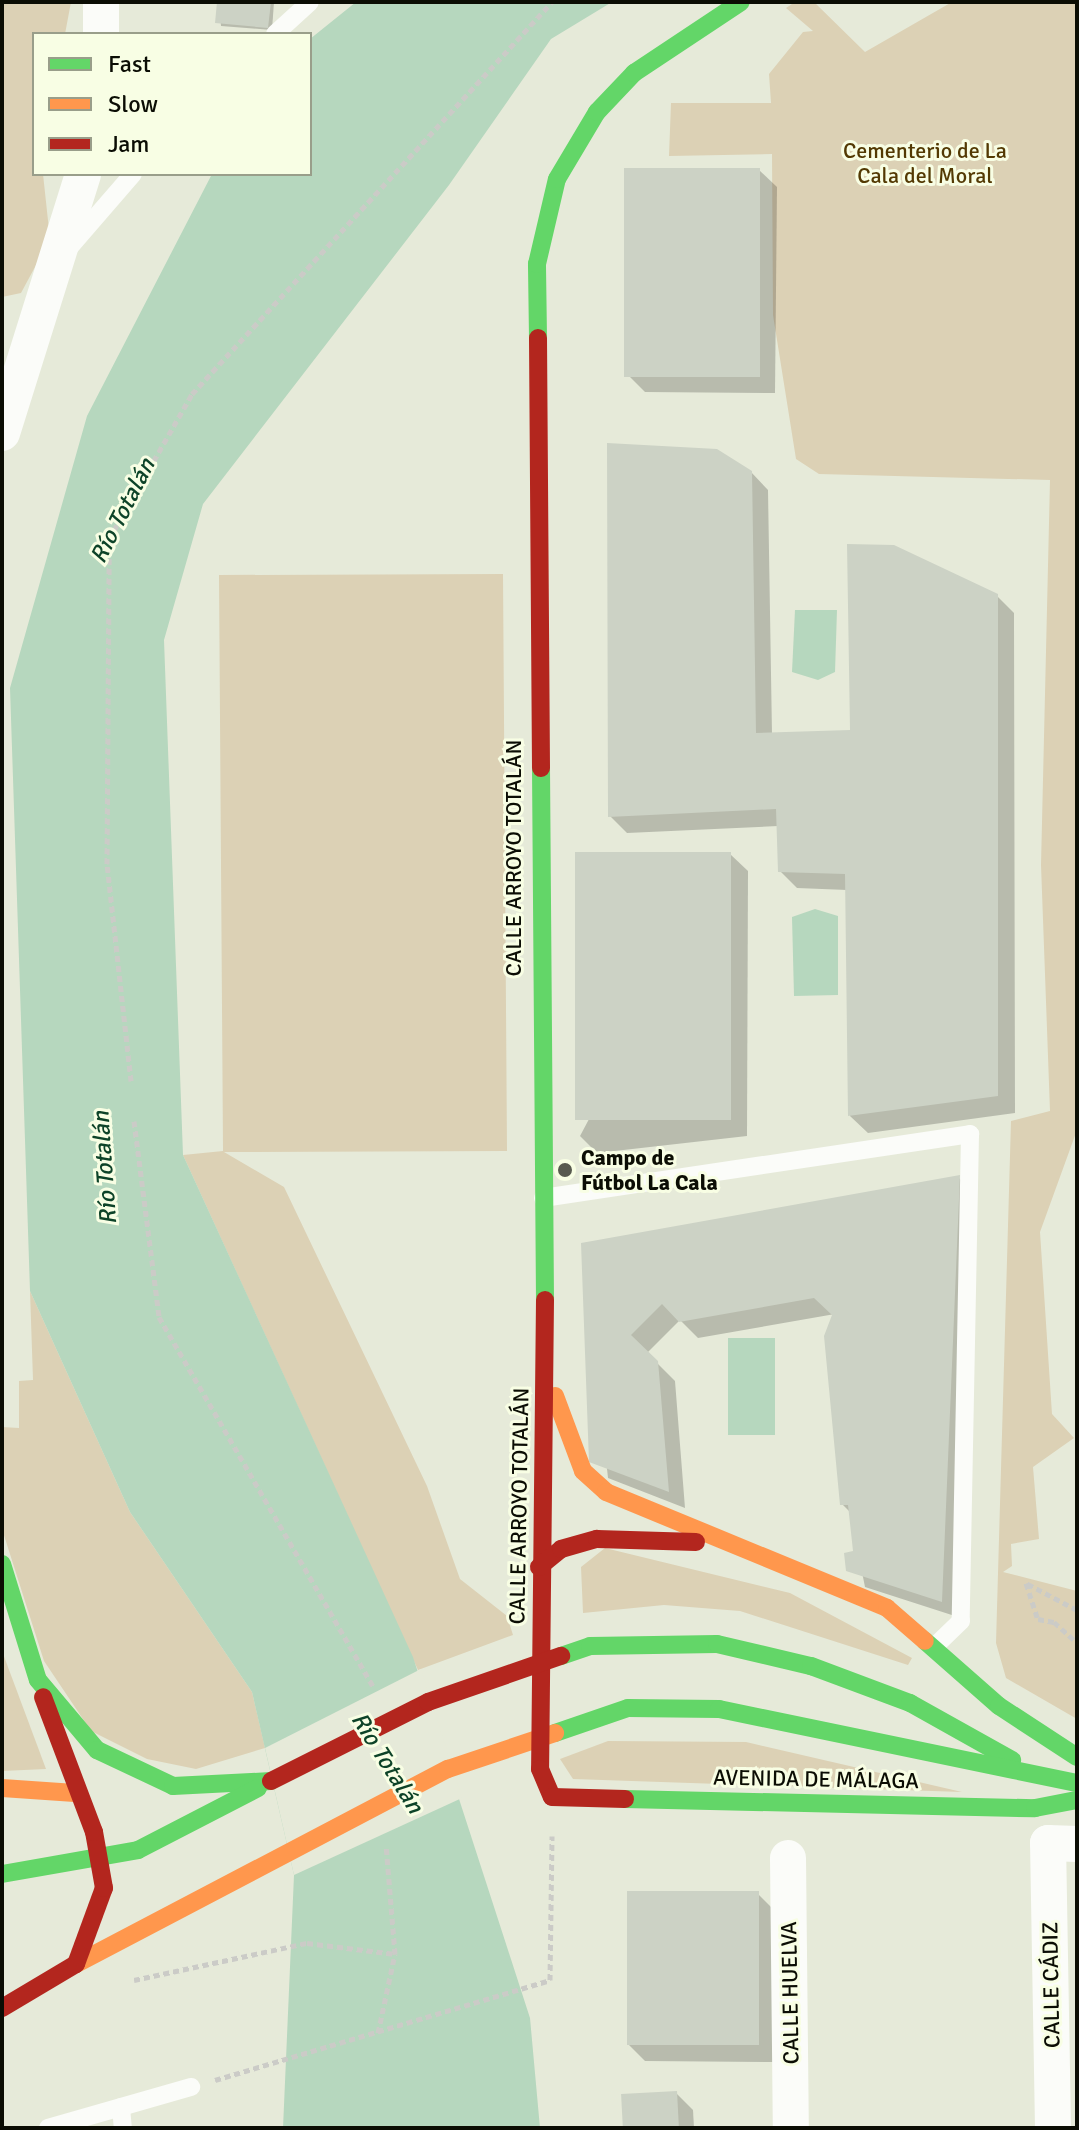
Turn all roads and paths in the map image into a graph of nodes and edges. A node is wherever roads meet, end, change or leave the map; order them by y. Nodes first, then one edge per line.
1 (101, 2) edge
2 (310, 2) edge
3 (552, 2) edge
4 (741, 2) edge
5 (101, 32) edge
6 (277, 32) edge
7 (82, 176) edge
8 (131, 176) edge
9 (61, 257) junction
10 (2, 433) edge
11 (131, 1081) dead end
12 (134, 1121) dead end
13 (540, 1198) junction
14 (546, 1371) junction
15 (750, 1547) junction
16 (2, 1564) edge
17 (539, 1567) junction
18 (1077, 1610) edge
19 (1077, 1643) edge
20 (935, 1646) junction
21 (38, 1680) junction
22 (375, 1703) dead end
23 (1077, 1757) edge
24 (1045, 1779) junction
25 (271, 1781) junction
26 (1077, 1783) edge
27 (2, 1788) edge
28 (75, 1793) junction
29 (552, 1797) junction
30 (1077, 1800) edge
31 (386, 1835) dead end
32 (1062, 1843) edge
33 (788, 1858) dead end
34 (102, 1862) junction
35 (2, 1874) edge
36 (395, 1954) junction
37 (76, 1964) junction
38 (2, 1981) edge
39 (124, 1982) dead end
40 (35, 1988) junction
41 (2, 2008) edge
42 (378, 2033) junction
43 (191, 2087) joint
44 (121, 2107) junction
45 (48, 2128) edge
46 (123, 2128) edge
47 (791, 2128) edge
48 (1053, 2128) edge

1 - 5 street
2 - 6 lane
3 - 11 path
4 - 13 main road, CALLE ARROYO TOTALÁN
7 - 9 street
8 - 9 lane
9 - 10 street
12 - 22 path
13 - 14 main road, CALLE ARROYO TOTALÁN
13 - 20 lane
14 - 15 main road
14 - 17 main road, CALLE ARROYO TOTALÁN
15 - 17 main road
15 - 20 main road
16 - 21 main road
17 - 29 main road, CALLE ARROYO TOTALÁN
18 - 19 path
20 - 23 main road
21 - 25 main road
21 - 28 main road
24 - 25 main road
24 - 26 main road
24 - 37 main road
25 - 34 main road
27 - 28 main road
28 - 34 main road
29 - 30 main road, AVENIDA DE MÁLAGA
29 - 42 path
31 - 36 path
32 - 48 street, CALLE CÁDIZ
33 - 47 street, CALLE HUELVA
34 - 35 main road
34 - 37 main road
36 - 39 path
36 - 42 path
37 - 40 main road
38 - 40 main road
40 - 41 main road
42 - 43 path
43 - 44 lane
44 - 45 lane
44 - 46 lane

